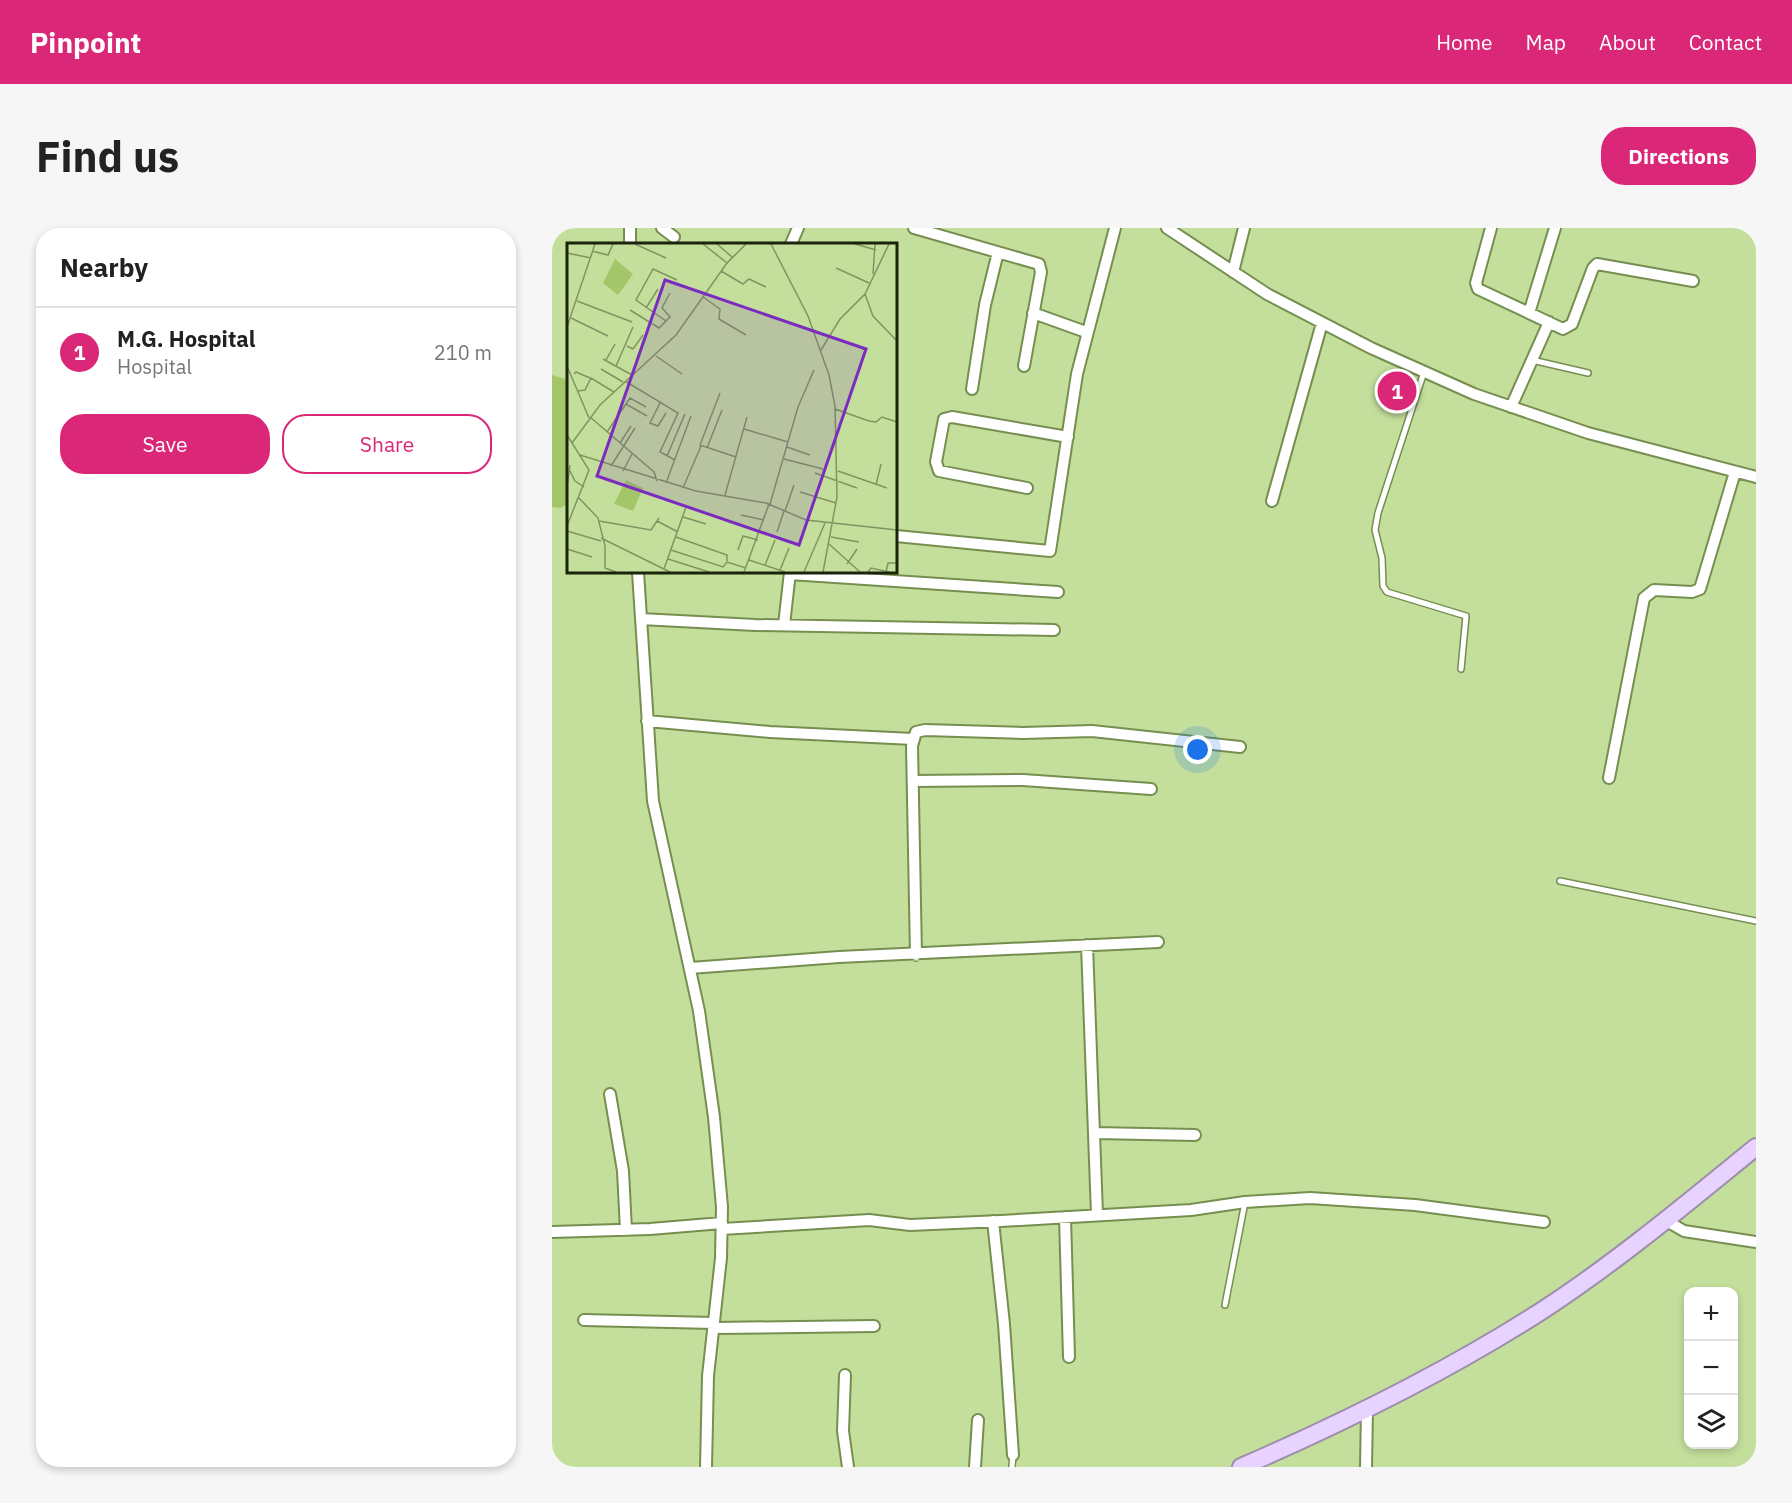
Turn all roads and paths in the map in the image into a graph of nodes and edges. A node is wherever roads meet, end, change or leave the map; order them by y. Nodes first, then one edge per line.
1 (662, 228) edge
2 (798, 228) edge
3 (914, 228) edge
4 (1115, 228) edge
5 (1168, 228) edge
6 (1244, 228) edge
7 (1491, 228) edge
8 (1555, 228) edge
9 (674, 237) dead end
10 (791, 243) edge
11 (998, 252) junction
12 (1233, 272) junction
13 (1693, 281) dead end
14 (1034, 313) junction
15 (1529, 313) junction
16 (1549, 322) junction
17 (1322, 323) junction
18 (1086, 332) junction
19 (1532, 360) junction
20 (1024, 366) dead end
21 (1424, 372) junction
22 (1588, 373) dead end
23 (972, 389) dead end
24 (1510, 407) junction
25 (1068, 437) junction
26 (1735, 472) junction
27 (1756, 477) edge
28 (1027, 488) dead end
29 (1272, 501) dead end
30 (897, 536) edge
31 (638, 573) edge
32 (790, 573) edge
33 (1058, 592) dead end
34 (641, 619) junction
35 (784, 626) junction
36 (1054, 630) dead end
37 (1461, 669) dead end
38 (647, 721) junction
39 (913, 739) junction
40 (1240, 747) dead end
41 (1609, 778) dead end
42 (913, 781) junction
43 (1151, 789) dead end
44 (1560, 881) dead end
45 (1756, 921) edge
46 (1158, 942) dead end
47 (1087, 945) junction
48 (916, 955) junction
49 (690, 968) junction
50 (610, 1094) dead end
51 (1095, 1134) junction
52 (1195, 1135) dead end
53 (1756, 1147) edge
54 (1245, 1202) junction
55 (1097, 1214) junction
56 (1065, 1216) junction
57 (1665, 1220) junction
58 (993, 1221) junction
59 (1544, 1222) dead end
60 (722, 1226) junction
61 (626, 1230) junction
62 (552, 1232) edge
63 (1756, 1242) edge
64 (1225, 1305) dead end
65 (584, 1320) dead end
66 (714, 1326) junction
67 (874, 1326) dead end
68 (1069, 1357) dead end
69 (844, 1375) dead end
70 (1367, 1409) junction
71 (978, 1420) dead end
72 (1012, 1455) joint
73 (1245, 1466) edge
74 (706, 1467) edge
75 (848, 1467) edge
76 (975, 1467) edge
77 (1012, 1467) edge
78 (1366, 1467) edge

1 - 9 street
2 - 10 street
3 - 11 street
4 - 18 street
5 - 12 street
6 - 12 street
7 - 15 street
8 - 15 street
11 - 14 street
11 - 23 street
12 - 17 street
13 - 16 street
14 - 18 street
14 - 20 street
15 - 16 street
16 - 19 street
17 - 21 street
17 - 29 street
18 - 25 street
19 - 22 lane
19 - 24 street
21 - 24 street
21 - 37 lane
24 - 26 street
25 - 28 street
25 - 30 street
26 - 27 street
26 - 41 street
31 - 34 street
32 - 33 street
32 - 35 street
34 - 35 street
34 - 38 street
35 - 36 street
38 - 39 street
38 - 49 street
39 - 40 street
39 - 42 street
42 - 43 street
42 - 48 street
44 - 45 lane
46 - 47 street
47 - 48 street
47 - 51 street
48 - 49 street
49 - 60 street
50 - 61 street
51 - 52 street
51 - 55 street
53 - 57 highway
54 - 55 street
54 - 59 street
54 - 64 lane
55 - 56 street
56 - 58 street
56 - 68 street
57 - 63 street
57 - 70 highway
58 - 60 street
58 - 72 street
60 - 61 street
60 - 66 street
61 - 62 street
65 - 66 street
66 - 67 street
66 - 74 street
69 - 75 street
70 - 73 highway
70 - 78 street
71 - 76 street
72 - 77 lane

